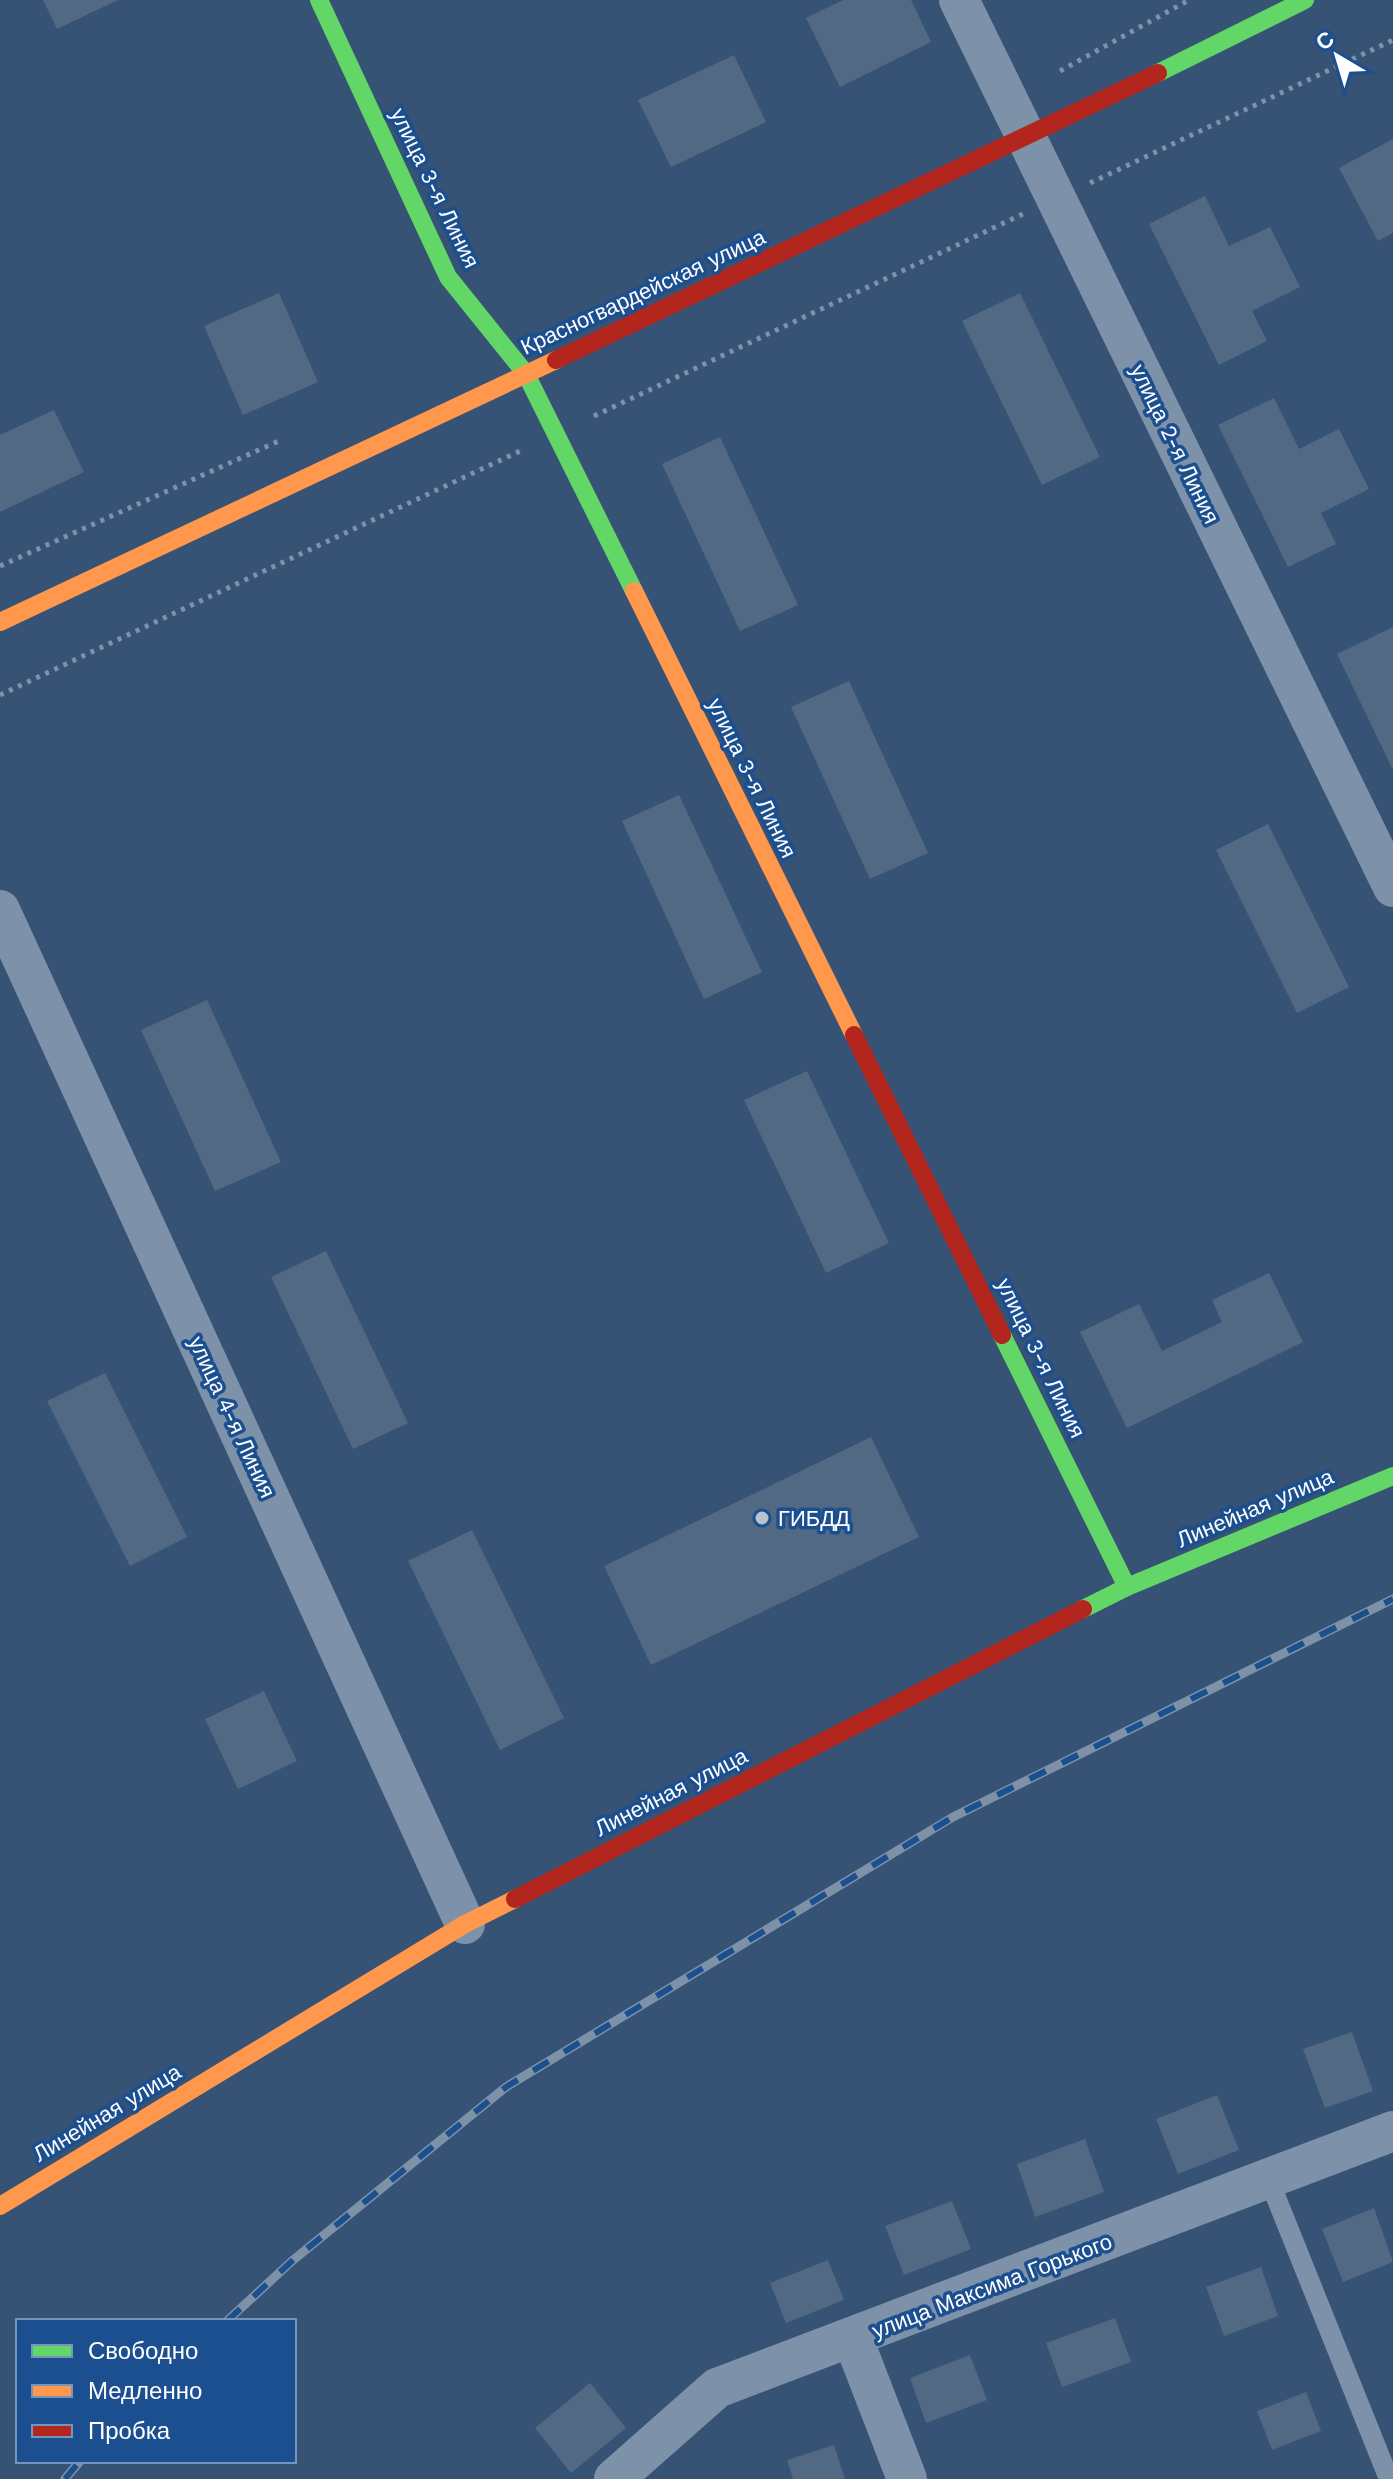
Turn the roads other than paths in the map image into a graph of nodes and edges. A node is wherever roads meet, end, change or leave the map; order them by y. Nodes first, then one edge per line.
1 (319, 0) edge
2 (959, 0) edge
3 (1305, 0) edge
4 (1025, 139) junction
5 (526, 374) junction
6 (0, 622) edge
7 (1393, 887) edge
8 (0, 910) edge
9 (1393, 1476) edge
10 (1127, 1587) junction
11 (465, 1924) junction
12 (1393, 2131) edge
13 (1269, 2180) junction
14 (0, 2206) edge
15 (853, 2339) junction
16 (614, 2479) edge
17 (907, 2479) edge
18 (1389, 2479) edge

1 - 5 street, улица 3-я Линия
2 - 4 street, улица 2-я Линия
3 - 4 street, Красногвардейская улица
4 - 5 street, Красногвардейская улица
4 - 7 street, улица 2-я Линия
5 - 6 street, Красногвардейская улица
5 - 10 street, улица 3-я Линия
8 - 11 street, улица 4-я Линия
9 - 10 street, Линейная улица
10 - 11 street, Линейная улица
11 - 14 street, Линейная улица
12 - 13 street, улица Максима Горького
13 - 15 street, улица Максима Горького
13 - 18 lane
15 - 16 street, улица Максима Горького
15 - 17 street

